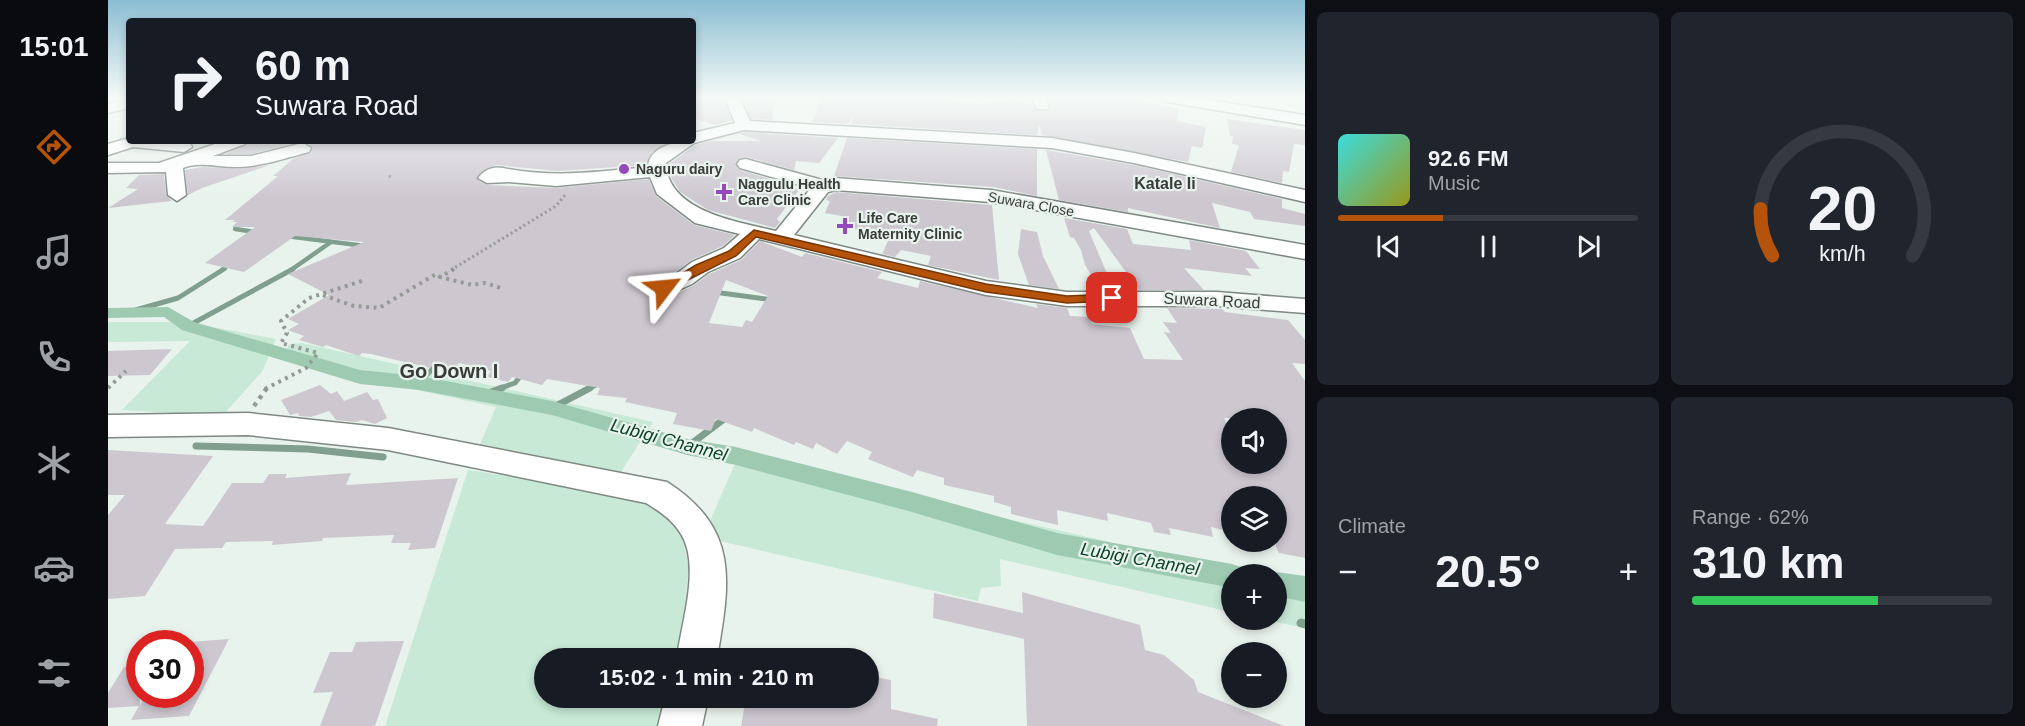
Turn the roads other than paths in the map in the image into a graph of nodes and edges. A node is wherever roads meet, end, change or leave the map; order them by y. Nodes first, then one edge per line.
1 (717, 132) edge
2 (862, 132) edge
3 (696, 137) edge
4 (126, 144) edge
5 (142, 144) edge
6 (226, 144) edge
7 (671, 144) edge
8 (303, 148) dead end
9 (108, 150) edge
10 (188, 153) junction
11 (746, 164) dead end
12 (174, 165) junction
13 (108, 168) edge
14 (657, 171) junction
15 (506, 176) dead end
16 (824, 186) junction
17 (177, 195) dead end
18 (1305, 196) edge
19 (754, 233) junction
20 (780, 239) junction
21 (1305, 252) edge
22 (664, 288) dead end
23 (1305, 306) edge
24 (108, 426) edge
25 (698, 648) edge
26 (684, 708) edge
27 (680, 726) edge

1 - 3 street
2 - 18 street
4 - 9 street
5 - 10 street
6 - 10 street
7 - 14 street
8 - 10 street
10 - 12 street
11 - 16 street, Suwara Close
12 - 13 street
12 - 17 street
14 - 15 street
14 - 19 street, Suwara Road
16 - 20 street
16 - 21 street, Suwara Close
19 - 20 street, Suwara Road
19 - 22 street
20 - 23 street, Suwara Road
24 - 25 street
26 - 27 street

